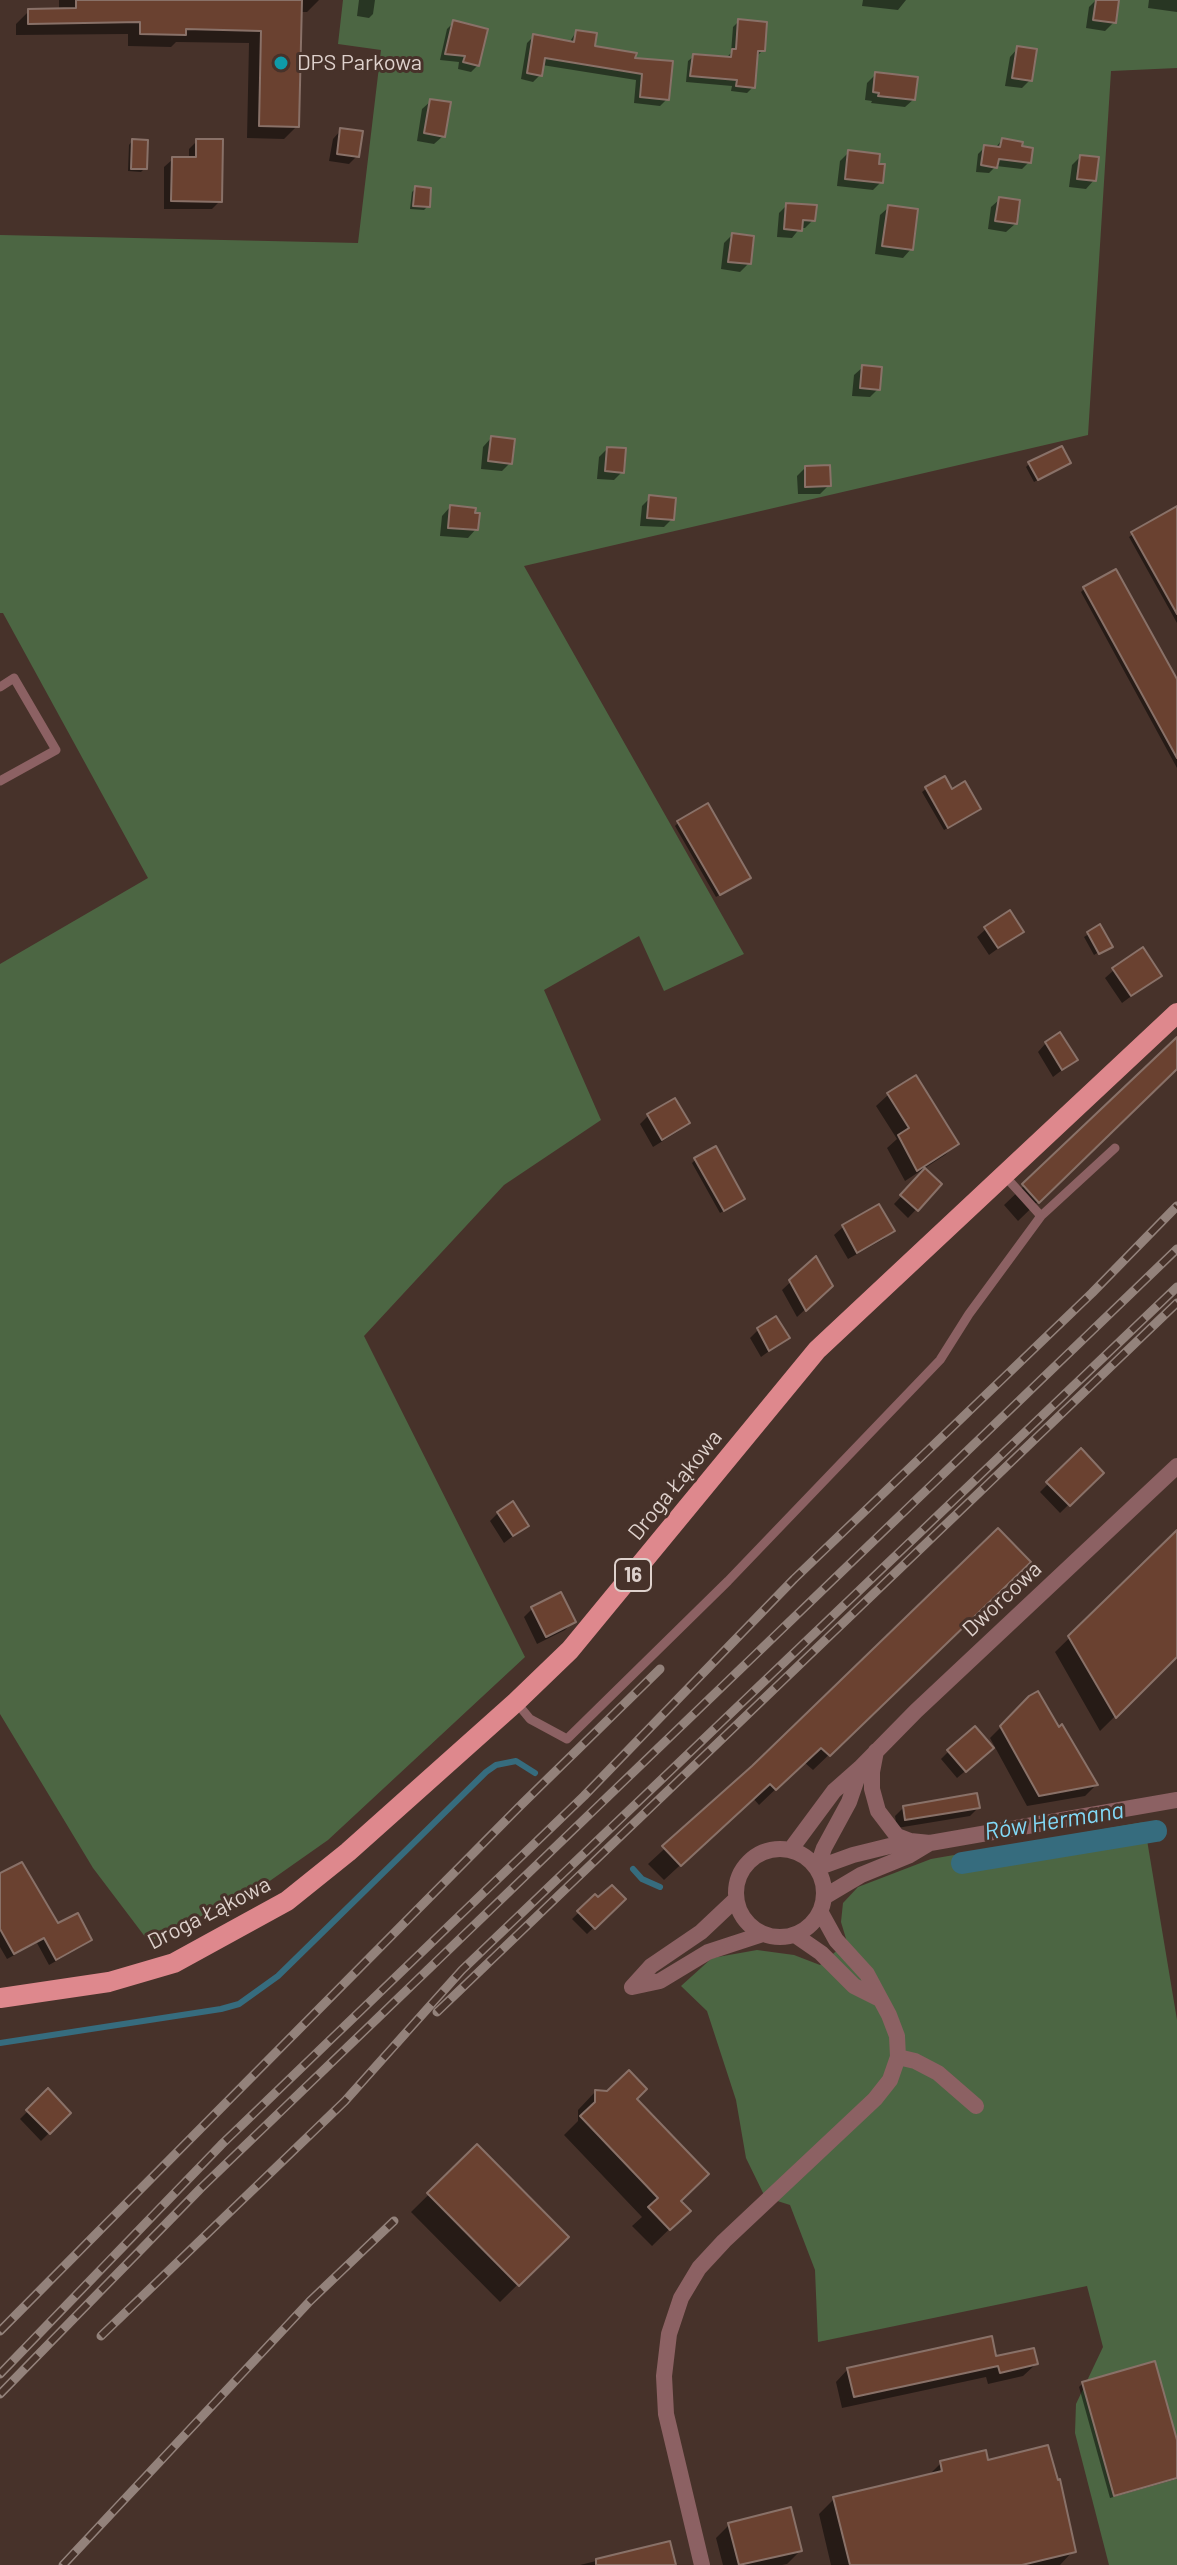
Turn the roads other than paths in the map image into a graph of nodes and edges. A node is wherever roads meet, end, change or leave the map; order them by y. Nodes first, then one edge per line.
1 (0, 687) edge
2 (0, 781) edge
3 (1177, 1013) edge
4 (1115, 1148) dead end
5 (1004, 1175) junction
6 (1041, 1216) junction
7 (1177, 1466) edge
8 (516, 1702) junction
9 (876, 1750) junction
10 (860, 1768) junction
11 (1177, 1800) edge
12 (910, 1841) junction
13 (930, 1843) junction
14 (791, 1849) junction
15 (817, 1868) junction
16 (736, 1899) junction
17 (822, 1904) junction
18 (763, 1934) junction
19 (795, 1935) junction
20 (0, 1998) edge
21 (878, 1998) junction
22 (898, 2057) junction
23 (976, 2106) dead end
24 (702, 2565) edge

1 - 2 lane
3 - 5 main road, Droga Łąkowa / 16
4 - 6 lane
5 - 6 lane
5 - 8 main road, Droga Łąkowa / 16
6 - 8 lane
7 - 9 street, Dworcowa
8 - 20 main road, Droga Łąkowa / 16
9 - 10 street, Dworcowa
9 - 12 street
10 - 14 street, Dworcowa
10 - 15 street, Dworcowa
11 - 13 street
12 - 13 street
12 - 15 street
13 - 17 street
14 - 15 street
14 - 16 street
15 - 17 street
16 - 18 street
16 - 18 street
17 - 19 street
17 - 21 street
18 - 19 street
19 - 21 street
21 - 22 street
22 - 23 street
22 - 24 street

